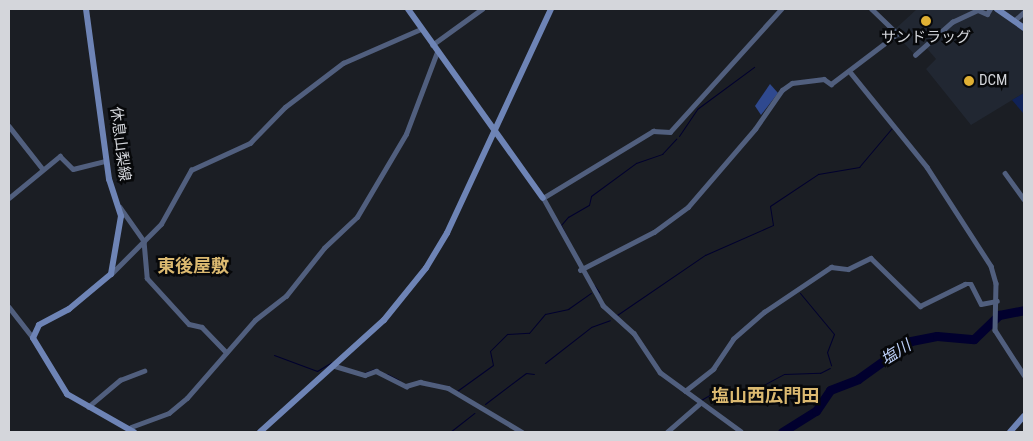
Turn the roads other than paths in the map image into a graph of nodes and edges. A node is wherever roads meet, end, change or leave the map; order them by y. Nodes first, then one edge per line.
1 (86, 9) edge
2 (408, 9) edge
3 (482, 9) edge
4 (551, 9) edge
5 (781, 9) edge
6 (871, 9) edge
7 (990, 9) edge
8 (998, 9) edge
9 (1024, 12) edge
10 (1014, 21) junction
11 (1024, 28) edge
12 (421, 29) junction
13 (432, 45) junction
14 (437, 52) junction
15 (915, 54) dead end
16 (851, 73) junction
17 (9, 126) edge
18 (495, 130) junction
19 (106, 161) junction
20 (42, 168) junction
21 (1005, 173) dead end
22 (9, 198) edge
23 (543, 198) junction
24 (1024, 199) edge
25 (120, 207) junction
26 (144, 241) junction
27 (582, 269) junction
28 (111, 274) junction
29 (997, 302) junction
30 (9, 307) edge
31 (33, 338) junction
32 (226, 352) junction
33 (335, 366) junction
34 (144, 371) dead end
35 (1024, 375) edge
36 (685, 391) junction
37 (699, 404) junction
38 (88, 407) junction
39 (1024, 416) edge
40 (132, 430) edge
41 (260, 432) edge
42 (522, 432) edge
43 (668, 432) edge
44 (741, 432) edge
45 (1010, 432) edge

1 - 19 street, 休息山梨線
2 - 12 street
3 - 13 street
4 - 18 street
5 - 23 street
6 - 16 street
7 - 15 street
8 - 10 street
9 - 10 street
10 - 11 street
12 - 13 street
12 - 26 street
13 - 14 street
14 - 18 street
14 - 32 street
16 - 27 street
16 - 29 street
17 - 20 street
18 - 23 street
18 - 33 street
19 - 20 street
19 - 25 street, 休息山梨線
20 - 22 street
21 - 24 street
23 - 27 street
25 - 26 street
25 - 28 street, 休息山梨線
26 - 28 street
26 - 32 street
27 - 36 street
28 - 31 street
29 - 35 street
29 - 36 street
30 - 31 street
31 - 38 street
32 - 40 street
33 - 41 street
33 - 42 street
34 - 38 street
36 - 37 street
37 - 43 street
37 - 44 street
38 - 40 street
39 - 45 street

